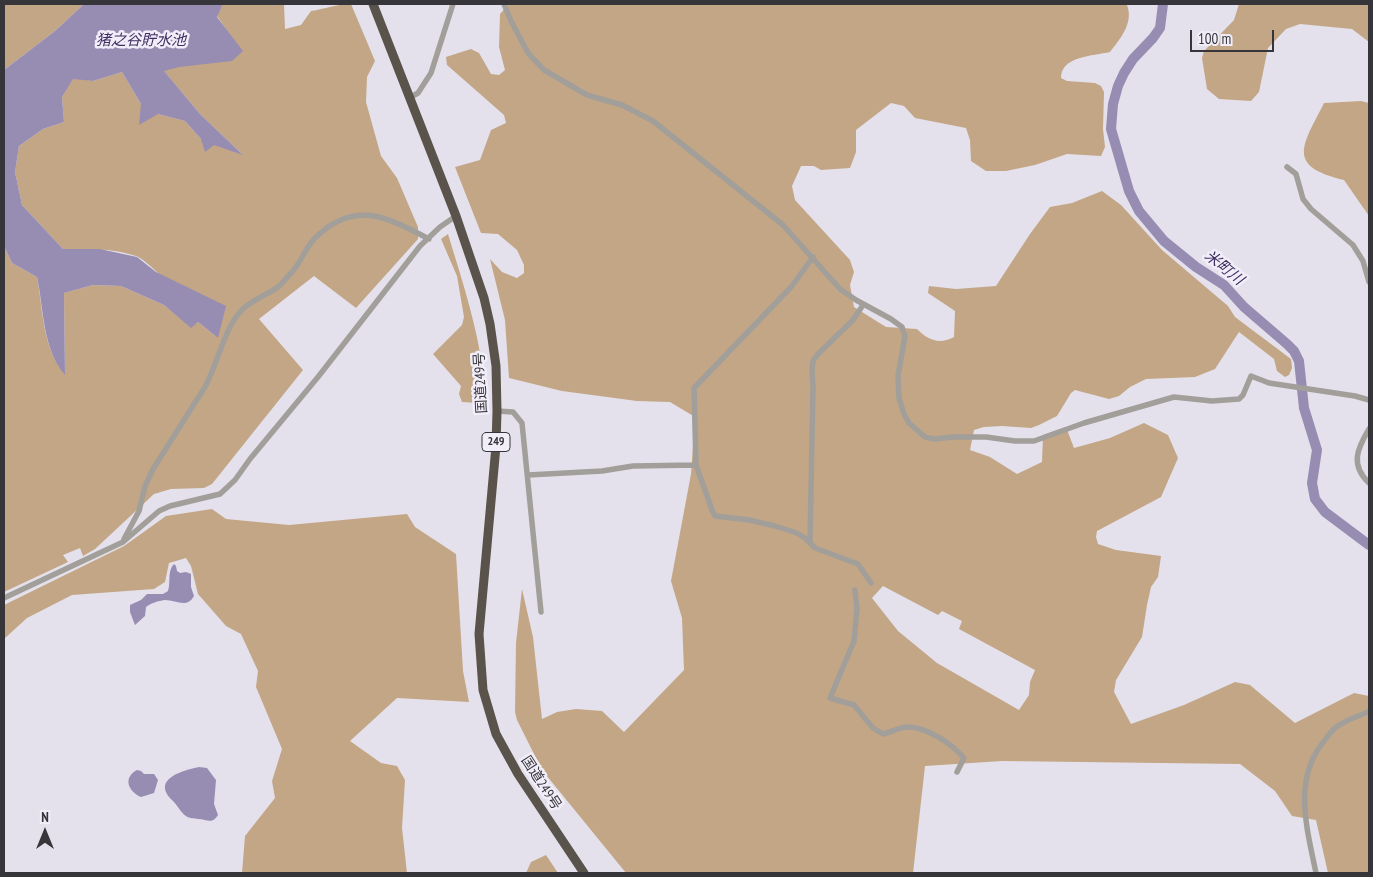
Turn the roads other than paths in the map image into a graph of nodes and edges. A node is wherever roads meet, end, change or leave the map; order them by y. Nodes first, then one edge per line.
1 (373, 4) edge
2 (453, 4) edge
3 (504, 4) edge
4 (410, 97) junction
5 (1286, 167) dead end
6 (456, 216) junction
7 (429, 239) junction
8 (812, 257) junction
9 (1369, 282) edge
10 (863, 305) junction
11 (1369, 400) edge
12 (497, 412) junction
13 (1369, 429) edge
14 (696, 465) junction
15 (528, 475) junction
16 (1369, 483) edge
17 (123, 542) junction
18 (810, 542) junction
19 (871, 583) dead end
20 (855, 590) dead end
21 (4, 598) edge
22 (541, 612) dead end
23 (1369, 711) edge
24 (957, 772) dead end
25 (584, 873) edge
26 (1316, 873) edge

1 - 4 highway, 国道249号 / 249
2 - 4 street
3 - 8 street
4 - 6 highway, 国道249号 / 249
5 - 9 street
6 - 7 street
6 - 12 highway, 国道249号 / 249
7 - 17 street
7 - 17 street
8 - 10 street
8 - 14 street
10 - 11 street
10 - 18 street
12 - 15 street
12 - 25 highway, 国道249号 / 249
13 - 16 street
14 - 15 street
14 - 18 street
15 - 22 street
17 - 21 street
18 - 19 street
20 - 24 street
23 - 26 street

